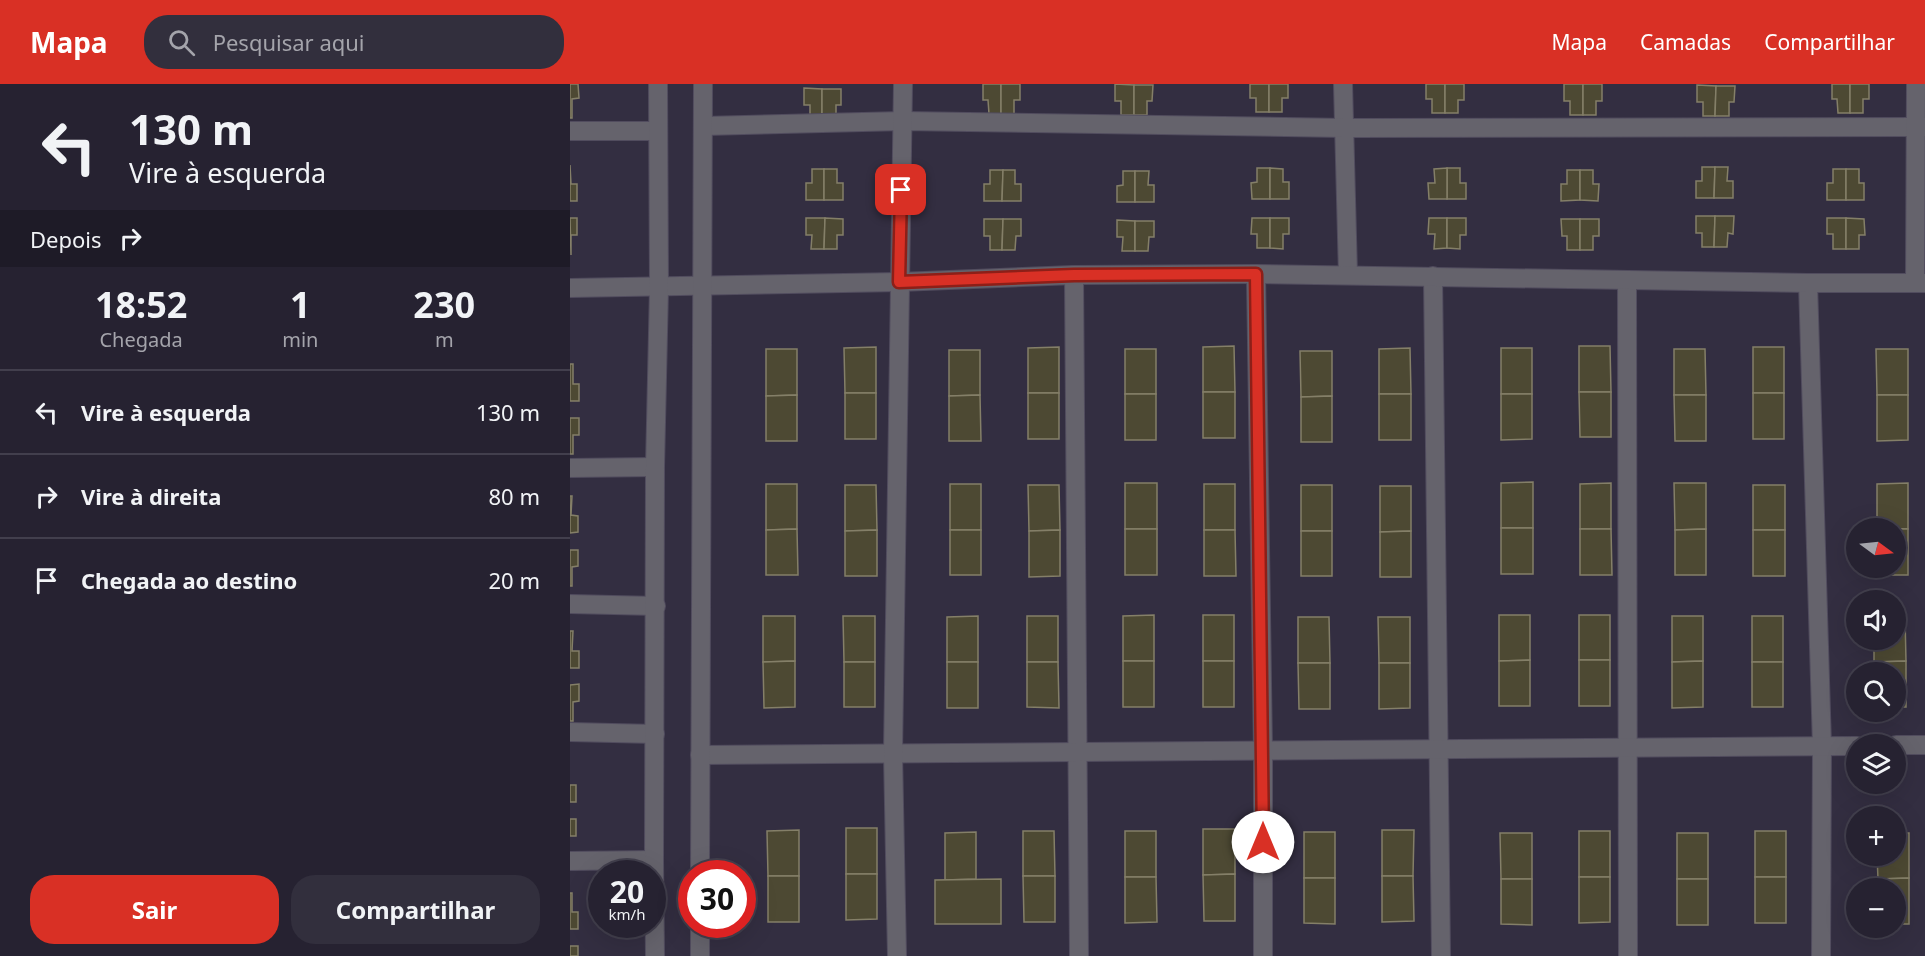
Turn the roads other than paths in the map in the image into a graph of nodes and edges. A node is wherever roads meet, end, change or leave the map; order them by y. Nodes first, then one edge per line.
1 (658, 84) edge
2 (703, 84) edge
3 (903, 84) edge
4 (1343, 84) edge
5 (1916, 84) edge
6 (903, 121) junction
7 (704, 126) junction
8 (1920, 127) edge
9 (1344, 128) junction
10 (570, 131) edge
11 (657, 131) junction
12 (1256, 274) junction
13 (1074, 275) junction
14 (1348, 275) junction
15 (1432, 276) junction
16 (1627, 279) junction
17 (899, 282) junction
18 (1809, 283) junction
19 (1920, 283) edge
20 (702, 287) junction
21 (570, 288) edge
22 (659, 288) junction
23 (655, 467) junction
24 (570, 468) edge
25 (570, 604) edge
26 (656, 606) junction
27 (570, 732) edge
28 (655, 734) junction
29 (1906, 745) edge
30 (1925, 745) edge
31 (1822, 746) junction
32 (1846, 746) edge
33 (1629, 748) junction
34 (1440, 749) junction
35 (1263, 751) junction
36 (1078, 752) junction
37 (893, 754) junction
38 (700, 755) junction
39 (654, 860) edge
40 (700, 860) edge
41 (570, 861) edge
42 (588, 861) edge
43 (655, 938) edge
44 (700, 938) edge
45 (655, 956) edge
46 (700, 956) edge
47 (897, 956) edge
48 (1078, 956) edge
49 (1263, 956) edge
50 (1441, 956) edge
51 (1628, 956) edge
52 (1821, 956) edge

1 - 11 street
2 - 7 street
3 - 6 street
4 - 9 street
5 - 8 street
6 - 7 street
6 - 9 street
6 - 17 street
7 - 20 street
8 - 9 street
8 - 19 street
9 - 14 street
10 - 11 street
11 - 22 street
12 - 13 street
12 - 14 street
12 - 35 street
13 - 17 street
13 - 36 street
14 - 15 street
15 - 16 street
15 - 34 street
16 - 18 street
16 - 33 street
17 - 20 street
17 - 37 street
18 - 19 street
18 - 31 street
20 - 22 street
20 - 38 street
21 - 22 street
22 - 23 street
23 - 24 street
23 - 26 street
25 - 26 street
26 - 28 street
27 - 28 street
28 - 39 street
29 - 30 street
31 - 32 street
31 - 33 street
31 - 52 street
33 - 34 street
33 - 51 street
34 - 35 street
34 - 50 street
35 - 36 street
35 - 49 street
36 - 37 street
36 - 48 street
37 - 38 street
37 - 47 street
38 - 40 street
41 - 42 street
43 - 45 street
44 - 46 street

